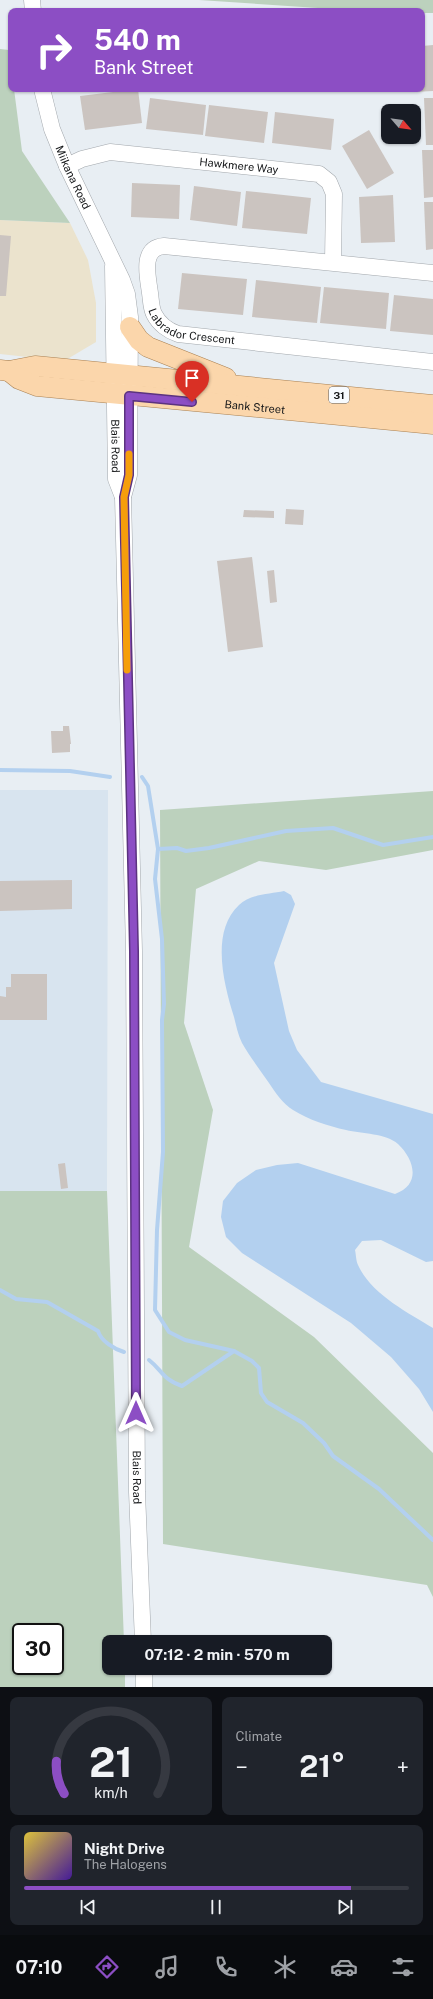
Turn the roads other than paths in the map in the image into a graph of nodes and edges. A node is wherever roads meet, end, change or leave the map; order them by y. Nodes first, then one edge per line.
1 (43, 92) edge
2 (67, 166) junction
3 (113, 262) junction
4 (334, 262) junction
5 (433, 273) edge
6 (130, 327) junction
7 (433, 362) edge
8 (4, 370) edge
9 (122, 375) junction
10 (245, 385) junction
11 (122, 395) junction
12 (433, 405) edge
13 (433, 424) edge
14 (143, 1635) edge
15 (144, 1675) edge
16 (144, 1687) edge

1 - 2 street, Miikana Road
2 - 3 street, Miikana Road
2 - 4 street, Hawkmere Way
3 - 6 street, Miikana Road
3 - 9 street, Miikana Road
4 - 5 street, Labrador Crescent
4 - 7 street, Labrador Crescent
6 - 9 street, Miikana Road
6 - 10 main road
8 - 9 main road, Bank Street / 31
8 - 11 main road, Bank Street / 31
9 - 10 main road, Bank Street / 31
9 - 11 street, Miikana Road
10 - 12 main road, Bank Street / 31
11 - 13 main road, Bank Street / 31
11 - 14 street, Blais Road
15 - 16 street

